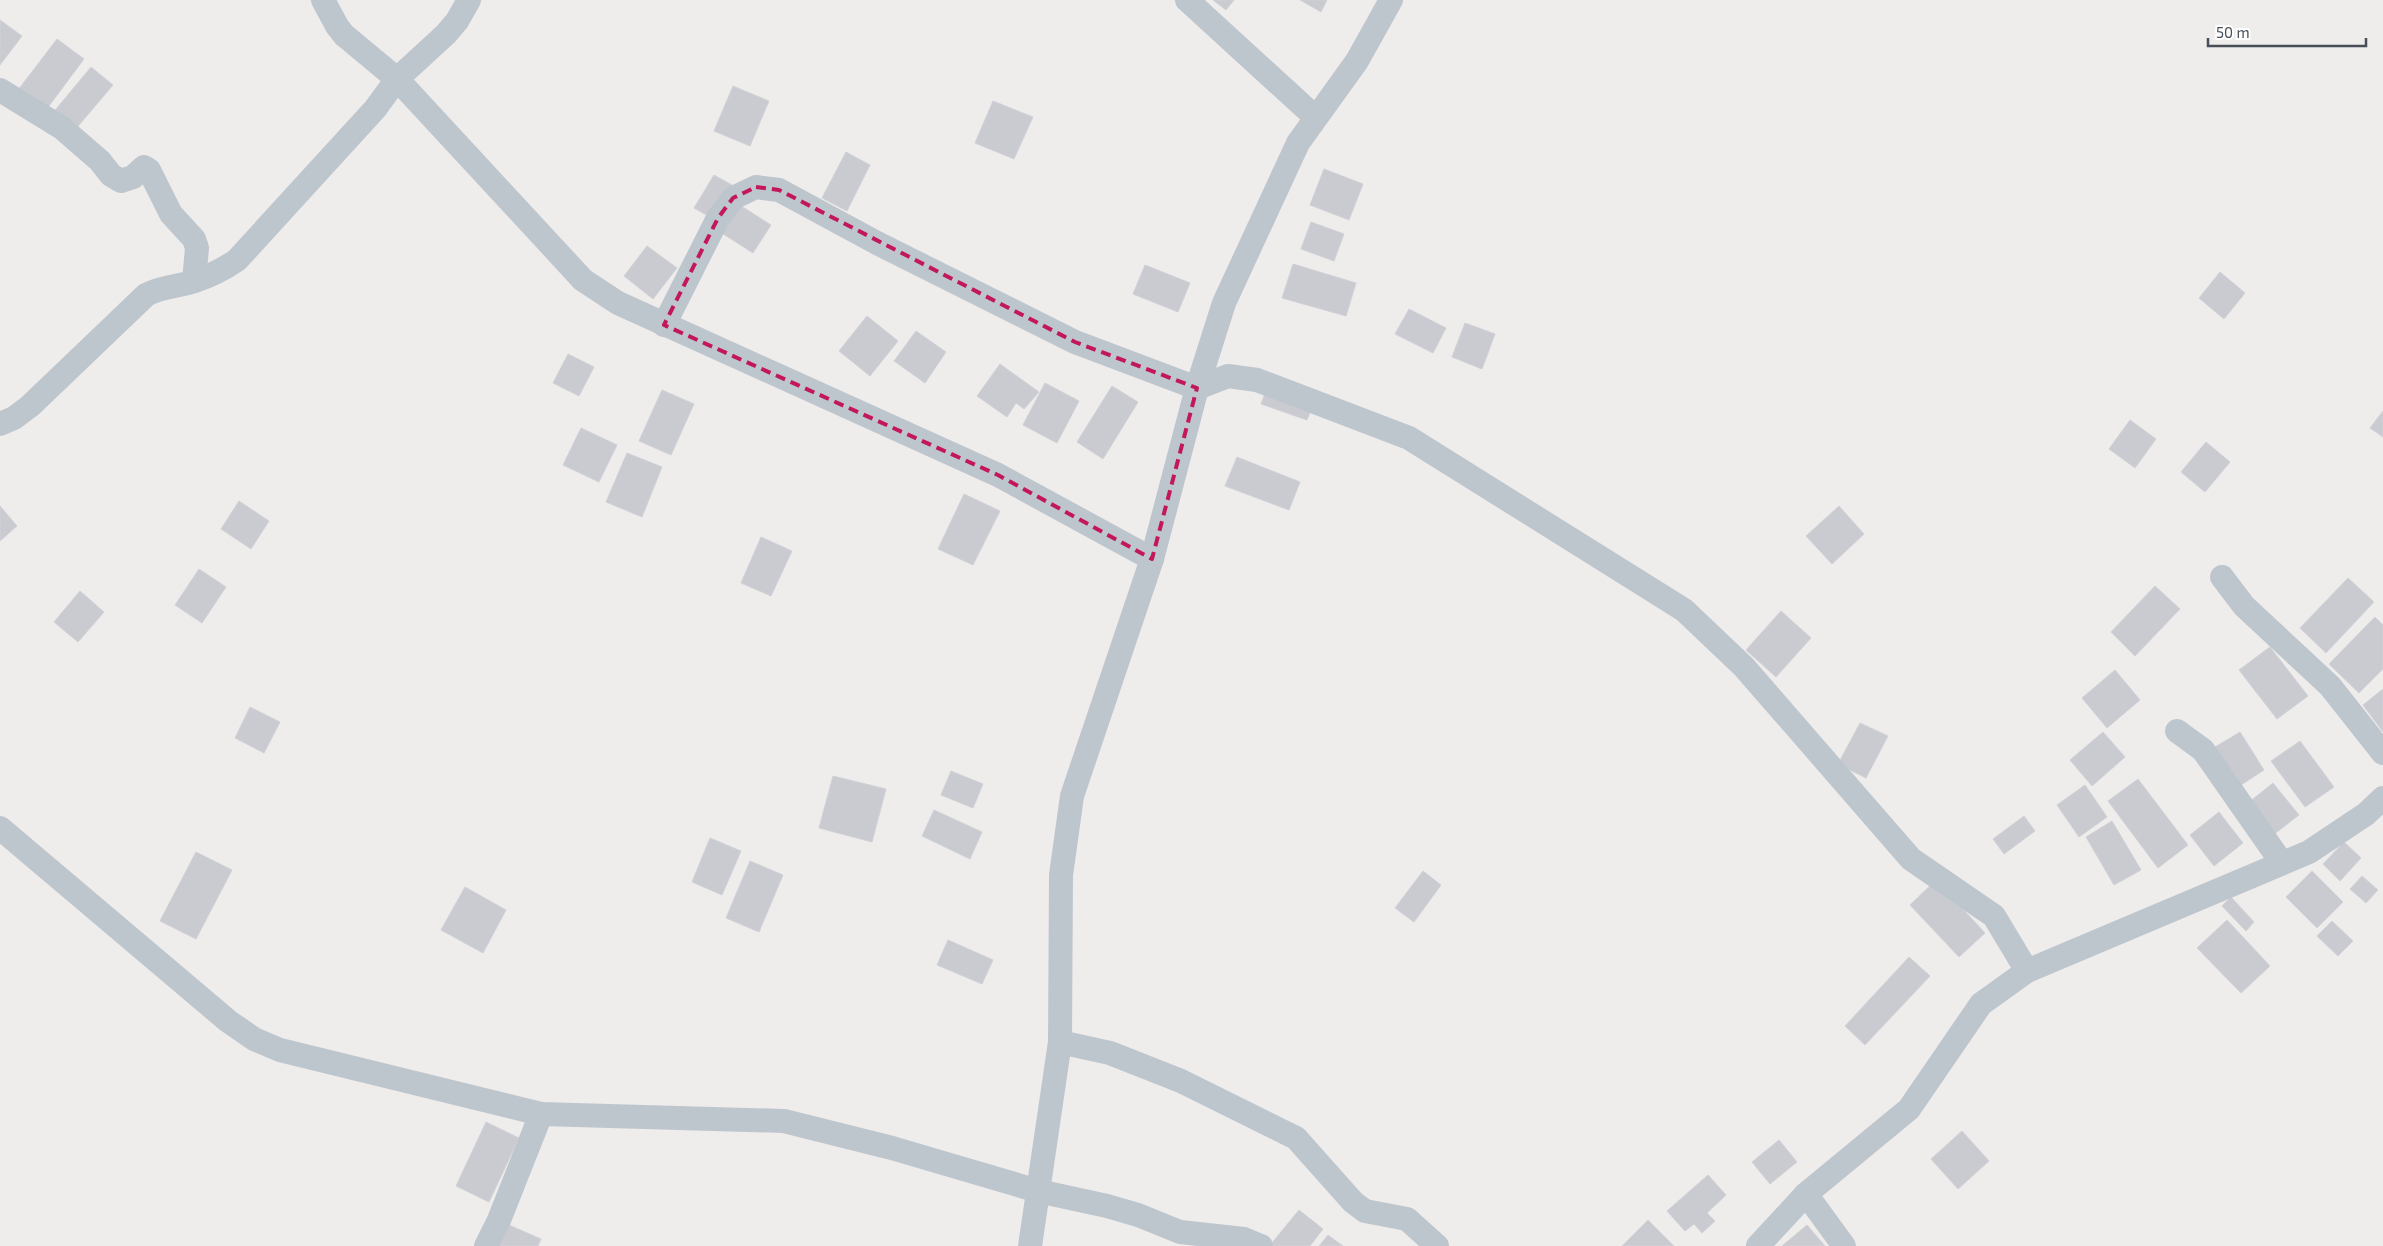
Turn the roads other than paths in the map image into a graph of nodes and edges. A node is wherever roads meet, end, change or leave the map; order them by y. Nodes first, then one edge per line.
1 (323, 0) edge
2 (469, 0) edge
3 (1188, 0) edge
4 (1391, 0) edge
5 (396, 79) junction
6 (0, 90) edge
7 (1315, 117) junction
8 (194, 282) junction
9 (664, 325) junction
10 (1197, 388) junction
11 (0, 424) edge
12 (1152, 559) junction
13 (2222, 576) dead end
14 (2177, 731) dead end
15 (2383, 753) edge
16 (2383, 798) edge
17 (0, 828) edge
18 (2282, 864) junction
19 (2027, 971) junction
20 (1060, 1042) junction
21 (541, 1114) junction
22 (1038, 1192) junction
23 (1806, 1194) junction
24 (486, 1246) edge
25 (1030, 1246) edge
26 (1261, 1246) edge
27 (1437, 1246) edge
28 (1758, 1246) edge
29 (1844, 1246) edge

1 - 5 street
2 - 5 street
3 - 7 street
4 - 7 street
5 - 8 street
5 - 9 street
6 - 8 street
7 - 10 street
8 - 11 street
9 - 10 street
9 - 12 street
10 - 12 street
10 - 19 street
12 - 20 street
13 - 15 street
14 - 18 street
16 - 18 street
17 - 21 street
18 - 19 street
19 - 23 street
20 - 22 street
20 - 27 street
21 - 22 street
21 - 24 street
22 - 25 street
22 - 26 street
23 - 28 street
23 - 29 street

